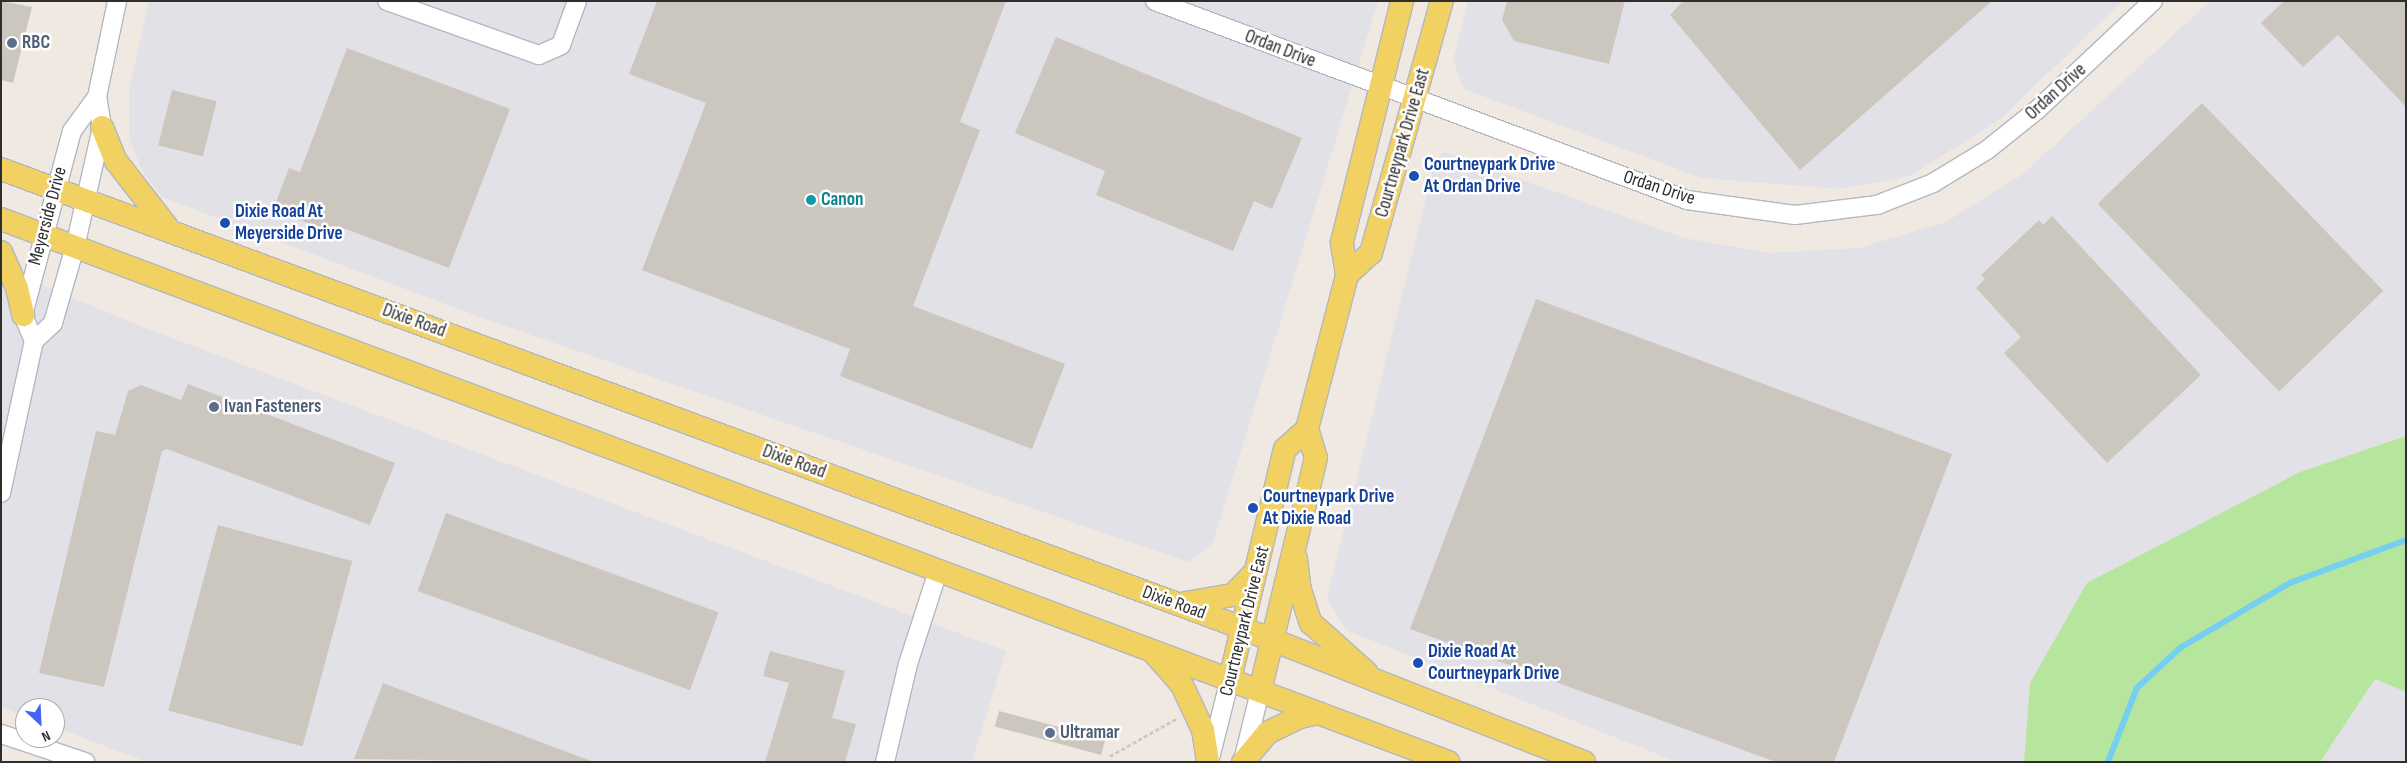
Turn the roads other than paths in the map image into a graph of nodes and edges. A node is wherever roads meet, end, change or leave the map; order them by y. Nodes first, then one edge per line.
1 (118, 1) edge
2 (387, 1) edge
3 (577, 1) edge
4 (1155, 1) edge
5 (1402, 1) edge
6 (1442, 1) edge
7 (2153, 1) edge
8 (1380, 87) junction
9 (97, 97) junction
10 (1416, 101) junction
11 (102, 127) junction
12 (1, 169) edge
13 (54, 189) junction
14 (82, 199) junction
15 (1, 219) edge
16 (170, 231) junction
17 (44, 236) junction
18 (74, 247) junction
19 (1, 252) edge
20 (1347, 276) junction
21 (23, 315) junction
22 (34, 341) junction
23 (1307, 429) junction
24 (1, 493) edge
25 (1294, 545) junction
26 (1259, 566) junction
27 (938, 571) junction
28 (1175, 604) junction
29 (1244, 628) junction
30 (1270, 640) junction
31 (1153, 651) junction
32 (1230, 679) junction
33 (1383, 687) junction
34 (1260, 691) junction
35 (1318, 713) junction
36 (1, 734) edge
37 (85, 762) edge
38 (886, 762) edge
39 (1208, 762) edge
40 (1243, 762) edge
41 (1449, 762) edge
42 (1584, 762) edge

1 - 9 street, Meyerside Drive
2 - 3 street
4 - 8 street, Ordan Drive
5 - 8 main road, Courtneypark Drive East
6 - 10 main road, Courtneypark Drive East
7 - 10 street, Ordan Drive
8 - 10 street, Ordan Drive
8 - 20 main road, Courtneypark Drive East
9 - 11 street, Meyerside Drive
9 - 13 street, Meyerside Drive
10 - 20 main road, Courtneypark Drive East
11 - 14 street, Meyerside Drive
11 - 16 main road
12 - 13 main road, Dixie Road
13 - 14 main road, Dixie Road
13 - 17 street, Meyerside Drive
14 - 16 main road, Dixie Road
14 - 18 street, Meyerside Drive
15 - 17 main road
16 - 28 main road, Dixie Road
17 - 18 main road
17 - 21 street, Meyerside Drive
18 - 22 street, Meyerside Drive
18 - 27 main road
19 - 21 main road
20 - 23 main road, Courtneypark Drive East
21 - 22 street
22 - 24 street
23 - 25 main road, Courtneypark Drive East
23 - 26 main road, Courtneypark Drive East
25 - 30 main road, Courtneypark Drive East
25 - 33 main road
26 - 28 main road
26 - 29 main road, Courtneypark Drive East
27 - 31 main road
27 - 38 street
28 - 29 main road, Dixie Road
29 - 30 main road, Dixie Road
29 - 32 main road, Courtneypark Drive East
30 - 33 main road, Dixie Road
30 - 34 main road, Courtneypark Drive East
31 - 32 main road
31 - 39 main road
32 - 34 main road
32 - 39 street, Courtneypark Drive East
33 - 42 main road, Dixie Road
34 - 35 main road
34 - 40 street, Courtneypark Drive East
35 - 40 main road
35 - 41 main road
36 - 37 street

